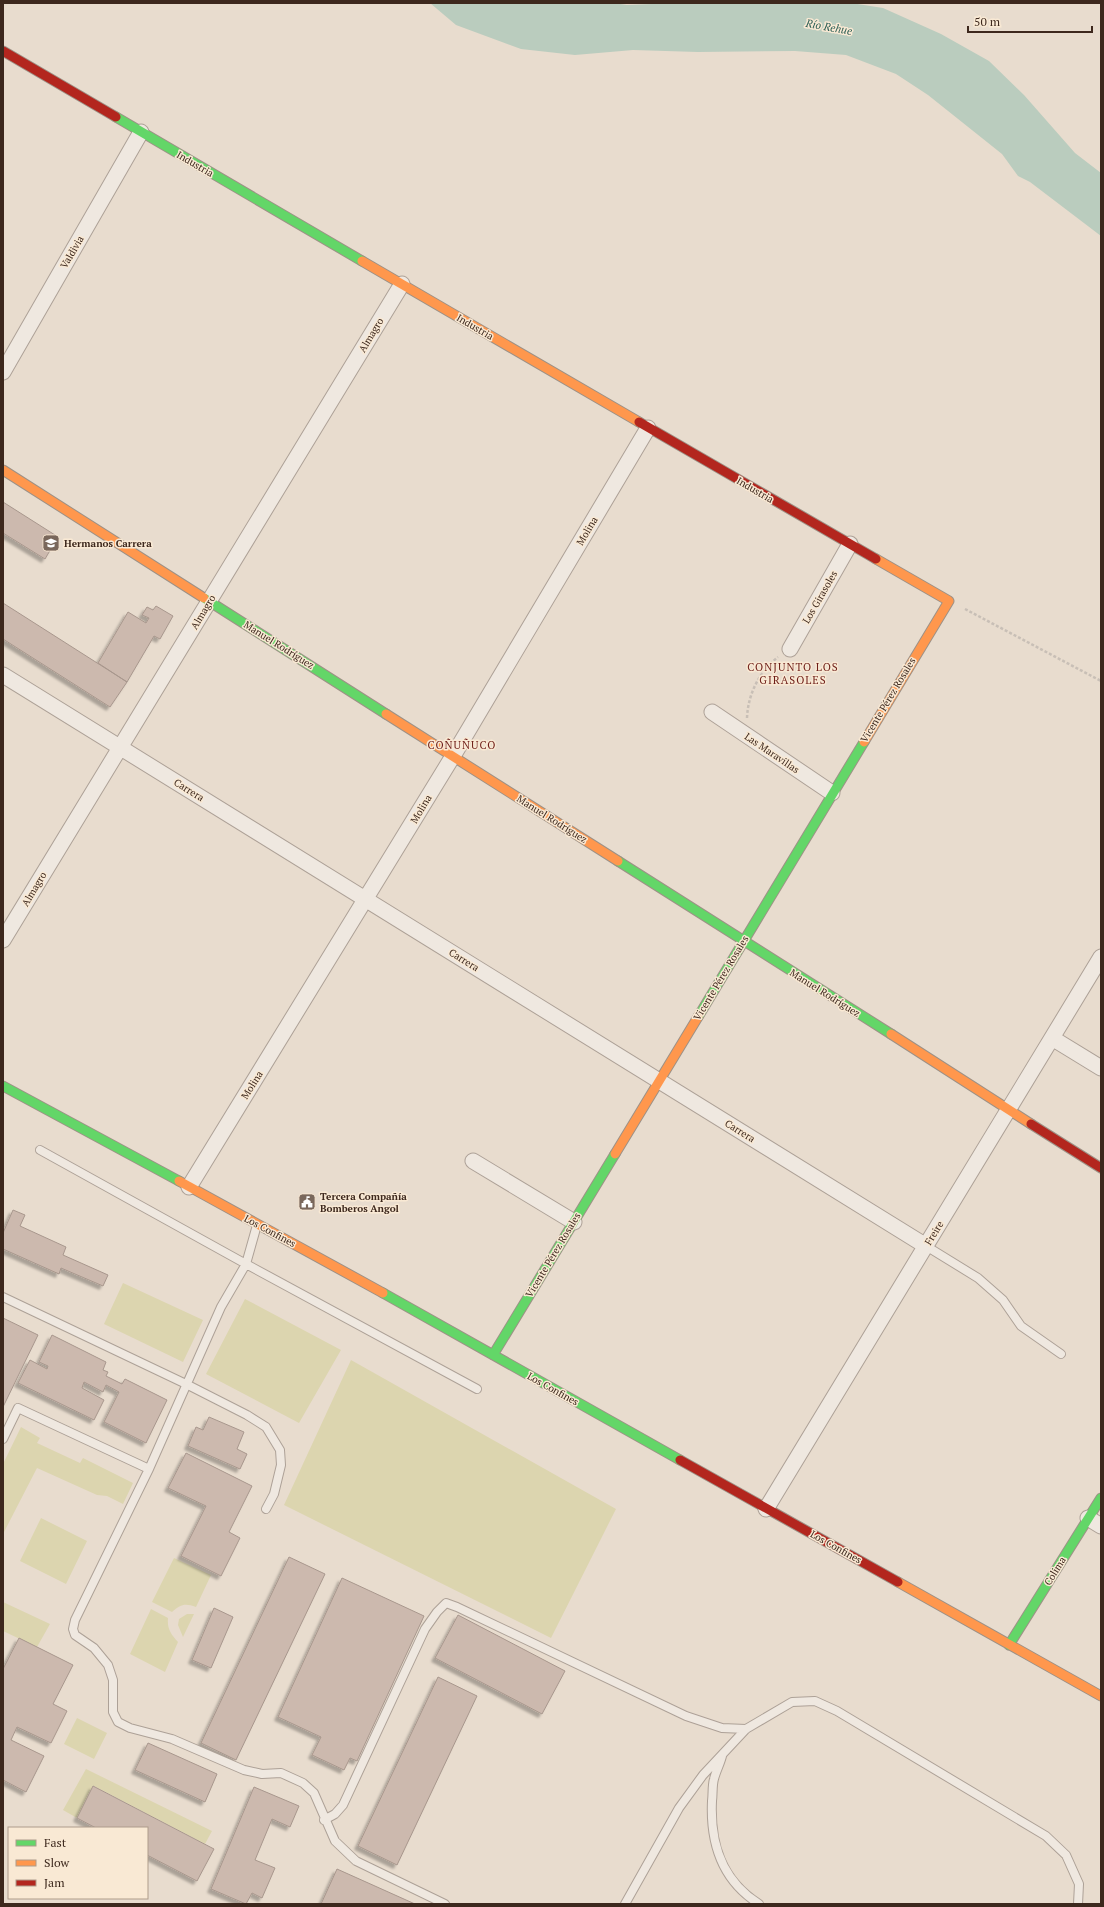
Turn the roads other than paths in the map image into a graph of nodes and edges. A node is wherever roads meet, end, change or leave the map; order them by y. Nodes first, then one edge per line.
1 (3, 51) edge
2 (141, 132) junction
3 (402, 284) junction
4 (3, 372) edge
5 (648, 428) junction
6 (3, 470) edge
7 (850, 544) junction
8 (949, 600) joint
9 (210, 601) junction
10 (790, 649) road end
11 (3, 675) edge
12 (712, 712) dead end
13 (120, 747) junction
14 (453, 756) junction
15 (832, 793) junction
16 (366, 899) junction
17 (3, 940) edge
18 (743, 940) junction
19 (1099, 965) edge
20 (1052, 1038) junction
21 (1101, 1068) edge
22 (659, 1081) junction
23 (3, 1086) edge
24 (1009, 1109) junction
25 (40, 1150) dead end
26 (473, 1161) dead end
27 (1101, 1168) edge
28 (189, 1187) junction
29 (574, 1222) junction
30 (257, 1224) junction
31 (926, 1246) junction
32 (246, 1264) junction
33 (3, 1297) edge
34 (1061, 1354) dead end
35 (493, 1355) junction
36 (186, 1384) junction
37 (477, 1389) dead end
38 (3, 1439) edge
39 (149, 1469) junction
40 (1101, 1498) edge
41 (266, 1508) dead end
42 (766, 1508) junction
43 (1095, 1522) edge
44 (1009, 1644) junction
45 (1101, 1696) edge
46 (746, 1729) junction
47 (723, 1753) junction
48 (324, 1820) junction
49 (445, 1904) edge
50 (625, 1904) edge
51 (759, 1904) edge
52 (1078, 1904) edge

1 - 2 street, Industria
2 - 3 street, Industria
2 - 4 street, Valdivia
3 - 5 street, Industria
3 - 9 street, Almagro
5 - 7 street, Industria
5 - 14 street, Molina
6 - 9 street, Manuel Rodríguez
7 - 8 street, Industria
7 - 10 street, Los Girasoles
8 - 15 street, Vicente Pérez Rosales
9 - 13 street, Almagro
9 - 14 street, Manuel Rodríguez
11 - 13 street, Carrera
12 - 15 street, Las Maravillas
13 - 16 street, Carrera
13 - 17 street, Almagro
14 - 16 street, Molina
14 - 18 street, Manuel Rodríguez
15 - 18 street, Vicente Pérez Rosales
16 - 22 street, Carrera
16 - 28 street, Molina
18 - 22 street, Vicente Pérez Rosales
18 - 24 street, Manuel Rodríguez
19 - 20 street, Freire
20 - 21 street
20 - 24 street, Freire
22 - 29 street, Vicente Pérez Rosales
22 - 31 street, Carrera
23 - 28 street, Los Confines
24 - 27 street, Manuel Rodríguez
24 - 31 street, Freire
25 - 32 lane
26 - 29 street
28 - 30 street, Los Confines
29 - 35 street, Vicente Pérez Rosales
30 - 32 lane
30 - 35 street, Los Confines
31 - 34 lane
31 - 42 street, Freire
32 - 36 lane
32 - 37 lane
33 - 36 lane
35 - 42 street, Los Confines
36 - 39 lane
36 - 41 lane
38 - 39 lane
39 - 48 lane
40 - 43 street, Colima
42 - 44 street, Los Confines
43 - 44 street, Colima
44 - 45 street, Los Confines
46 - 47 lane
46 - 48 lane
46 - 52 lane
47 - 50 lane
47 - 51 lane
48 - 49 lane

